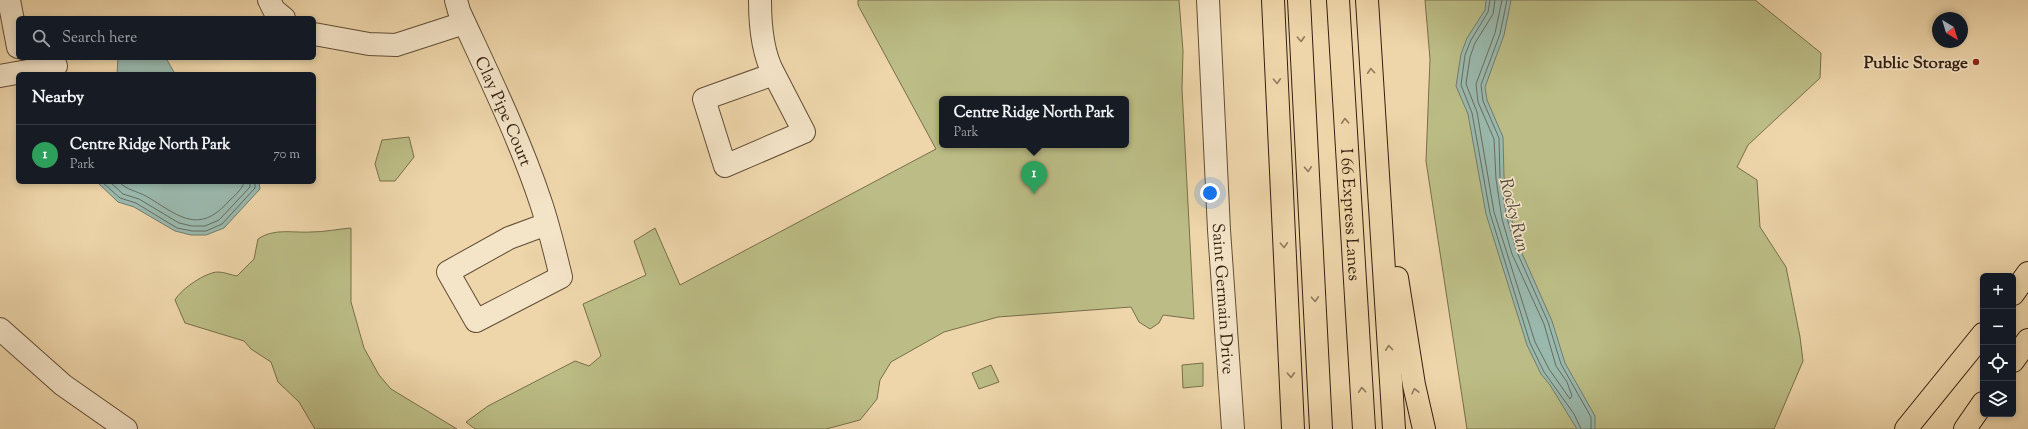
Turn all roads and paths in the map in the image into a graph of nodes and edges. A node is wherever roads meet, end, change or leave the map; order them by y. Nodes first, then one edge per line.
1 (9, 0) edge
2 (456, 0) edge
3 (760, 0) edge
4 (1208, 0) edge
5 (1273, 0) edge
6 (1299, 0) edge
7 (1338, 0) edge
8 (1367, 0) edge
9 (464, 23) junction
10 (316, 34) edge
11 (16, 37) edge
12 (21, 65) edge
13 (56, 66) dead end
14 (774, 74) junction
15 (0, 76) edge
16 (1374, 110) junction
17 (547, 224) junction
18 (2028, 273) edge
19 (2016, 290) edge
20 (0, 329) edge
21 (1980, 338) edge
22 (2028, 340) edge
23 (1980, 341) edge
24 (2016, 357) edge
25 (1980, 408) edge
26 (126, 429) edge
27 (1233, 429) edge
28 (1293, 429) edge
29 (1321, 429) edge
30 (1364, 429) edge
31 (1394, 429) edge
32 (1424, 429) edge
33 (1906, 429) edge
34 (1920, 429) edge
35 (1965, 429) edge

1 - 11 street
2 - 9 street, Clay Pipe Court
3 - 14 street
4 - 27 street, Saint Germain Drive
5 -> 28 main road
6 -> 29 main road
30 -> 7 main road, I 66 Express Lanes
16 -> 8 main road
9 - 10 street
9 - 17 street, Clay Pipe Court
12 - 13 street
12 - 15 street
14 - 14 street
31 -> 16 main road
32 -> 16 main road
17 - 17 street, Clay Pipe Court
18 - 19 main road
20 - 26 street
21 - 33 main road
22 - 24 main road
23 - 34 main road
25 - 35 main road

